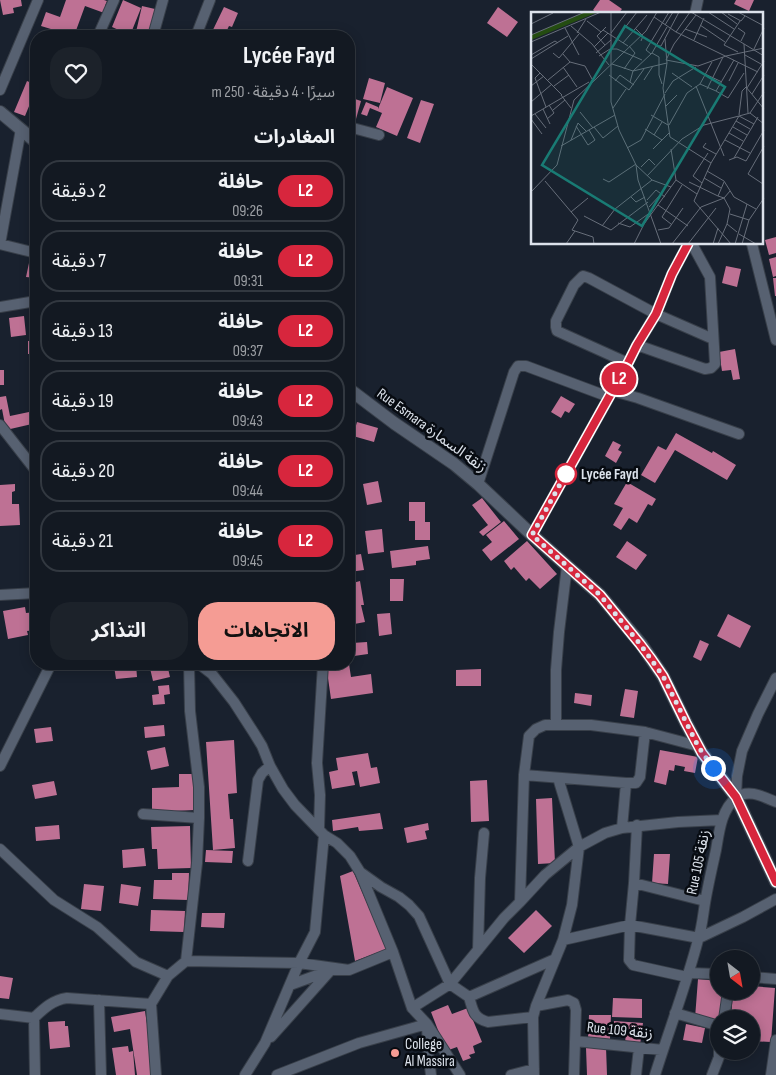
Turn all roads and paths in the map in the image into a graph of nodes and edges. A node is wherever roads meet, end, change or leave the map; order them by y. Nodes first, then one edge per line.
1 (38, 0) edge
2 (114, 0) edge
3 (163, 0) edge
4 (210, 0) edge
5 (101, 30) edge
6 (155, 30) edge
7 (198, 30) edge
8 (0, 90) edge
9 (0, 112) edge
10 (21, 129) junction
11 (355, 130) edge
12 (379, 136) dead end
13 (30, 137) edge
14 (0, 244) edge
15 (687, 245) edge
16 (693, 245) edge
17 (752, 245) edge
18 (30, 252) edge
19 (30, 302) edge
20 (0, 307) edge
21 (656, 314) junction
22 (713, 339) junction
23 (776, 340) edge
24 (637, 345) junction
25 (628, 363) junction
26 (611, 394) junction
27 (355, 395) edge
28 (0, 425) edge
29 (739, 434) dead end
30 (30, 463) edge
31 (478, 484) junction
32 (532, 535) junction
33 (567, 566) junction
34 (30, 593) edge
35 (0, 595) edge
36 (48, 670) edge
37 (189, 670) edge
38 (207, 670) edge
39 (323, 670) edge
40 (776, 678) edge
41 (556, 725) junction
42 (645, 732) junction
43 (698, 746) junction
44 (0, 766) edge
45 (270, 766) junction
46 (524, 776) junction
47 (558, 778) junction
48 (626, 783) junction
49 (736, 797) junction
50 (776, 802) edge
51 (143, 814) dead end
52 (199, 818) junction
53 (722, 820) junction
54 (637, 825) junction
55 (622, 828) junction
56 (322, 832) junction
57 (484, 833) dead end
58 (579, 847) junction
59 (0, 849) edge
60 (248, 860) dead end
61 (360, 872) junction
62 (776, 882) edge
63 (634, 883) junction
64 (776, 899) edge
65 (705, 901) junction
66 (520, 902) junction
67 (630, 925) junction
68 (699, 938) junction
69 (564, 940) junction
70 (478, 950) junction
71 (393, 952) junction
72 (555, 959) junction
73 (186, 961) junction
74 (299, 963) junction
75 (330, 970) junction
76 (349, 970) junction
77 (710, 974) edge
78 (688, 975) junction
79 (168, 976) junction
80 (760, 978) edge
81 (776, 979) edge
82 (450, 984) junction
83 (290, 985) junction
84 (469, 997) junction
85 (99, 1000) junction
86 (151, 1004) junction
87 (536, 1006) junction
88 (412, 1008) junction
89 (675, 1013) junction
90 (0, 1014) edge
91 (533, 1017) junction
92 (34, 1018) junction
93 (710, 1023) edge
94 (427, 1024) junction
95 (776, 1040) edge
96 (575, 1041) junction
97 (266, 1043) junction
98 (639, 1048) junction
99 (663, 1050) junction
100 (717, 1060) edge
101 (534, 1072) edge
102 (35, 1075) edge
103 (101, 1075) edge
104 (156, 1075) edge
105 (245, 1075) edge
106 (277, 1075) edge
107 (431, 1075) edge
108 (460, 1075) edge
109 (511, 1075) edge
110 (574, 1075) edge
111 (636, 1075) edge
112 (655, 1075) edge
113 (712, 1075) edge
114 (771, 1075) edge

1 - 8 street
2 - 5 street
3 - 6 street
4 - 7 street
9 - 10 street
10 - 13 street
10 - 14 street
11 - 12 street
14 - 18 street
15 - 21 street
16 - 22 street
17 - 23 street
19 - 20 street
21 - 22 street
21 - 24 street
21 - 25 street
22 - 24 street
24 - 25 street
25 - 26 street
26 - 29 street
26 - 31 street
26 - 32 street
27 - 31 street, Rue Esmara زنقة السمارة
28 - 30 street
31 - 32 street, Rue Esmara زنقة السمارة
32 - 33 street, Rue Esmara زنقة السمارة
33 - 41 street
33 - 43 street, Rue Esmara زنقة السمارة
34 - 35 street
36 - 44 street
37 - 52 street
38 - 45 street
39 - 56 street
40 - 49 street
41 - 42 street
41 - 46 street
42 - 43 street
42 - 48 street
43 - 49 street, Rue Esmara زنقة السمارة
45 - 56 street
45 - 60 street
46 - 47 street
46 - 66 street
47 - 48 street
47 - 58 street
48 - 55 street
49 - 50 street
49 - 53 street, Rue 105 زنقة
49 - 62 street, Rue Esmara زنقة السمارة
51 - 52 street
52 - 73 street
53 - 54 street
53 - 65 street, Rue 105 زنقة
54 - 55 street
54 - 63 street
55 - 58 street
56 - 61 street
56 - 74 street
57 - 70 street
58 - 66 street
58 - 69 street
59 - 79 street
61 - 71 street
61 - 82 street
63 - 65 street
63 - 67 street
64 - 68 street
65 - 68 street, Rue 105 زنقة
66 - 70 street
67 - 68 street
67 - 69 street
67 - 78 street
68 - 78 street, Rue 105 زنقة
69 - 72 street
70 - 82 street
71 - 76 street
71 - 88 street
72 - 84 street
72 - 87 street
73 - 74 street
73 - 79 street
74 - 76 street
74 - 83 street
75 - 76 street
75 - 83 street
75 - 97 street
77 - 78 street
78 - 89 street, Rue 105 زنقة
79 - 86 street
80 - 81 street
82 - 84 street
82 - 88 street
83 - 97 street
84 - 91 street
85 - 86 street
85 - 92 street
85 - 103 street
86 - 104 street
87 - 91 street
87 - 96 street
88 - 94 street
89 - 93 street
89 - 99 street, Rue 105 زنقة
90 - 92 street
91 - 101 street
92 - 102 street
94 - 106 street
94 - 107 street
94 - 108 street
95 - 114 street
96 - 98 street, Rue 109 زنقة
96 - 110 street
97 - 105 street
98 - 99 street, Rue 109 زنقة
98 - 111 street
99 - 112 street, Rue 105 زنقة
100 - 113 street
101 - 109 street

